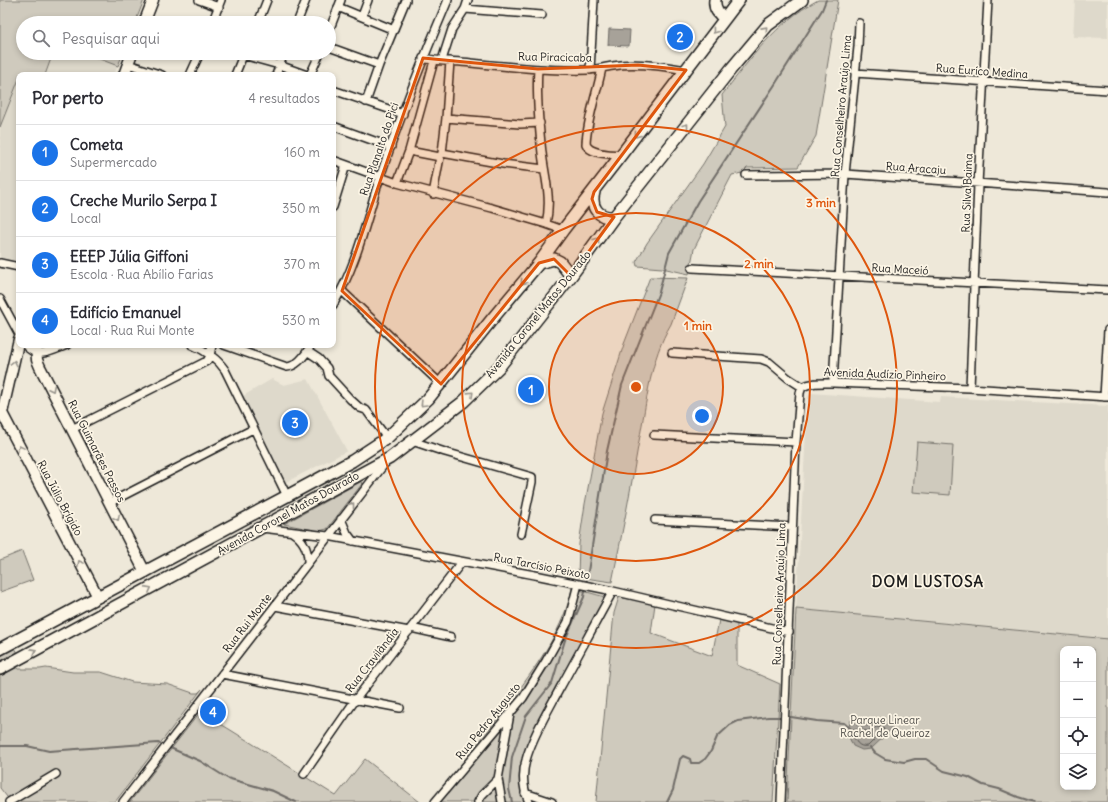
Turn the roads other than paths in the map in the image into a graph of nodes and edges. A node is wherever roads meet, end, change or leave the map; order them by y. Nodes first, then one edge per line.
1 (153, 0) edge
2 (199, 0) edge
3 (267, 0) edge
4 (306, 0) edge
5 (341, 0) edge
6 (368, 0) edge
7 (406, 0) edge
8 (448, 0) edge
9 (468, 0) edge
10 (594, 0) edge
11 (715, 0) edge
12 (739, 0) edge
13 (802, 0) edge
14 (988, 0) edge
15 (220, 3) edge
16 (338, 7) junction
17 (465, 9) junction
18 (542, 15) dead end
19 (147, 16) edge
20 (215, 16) edge
21 (261, 16) edge
22 (300, 16) edge
23 (334, 16) edge
24 (362, 16) junction
25 (725, 18) junction
26 (859, 23) dead end
27 (394, 30) junction
28 (336, 50) edge
29 (423, 58) junction
30 (129, 60) edge
31 (197, 60) edge
32 (239, 60) edge
33 (262, 60) edge
34 (281, 60) edge
35 (317, 60) edge
36 (438, 61) junction
37 (450, 61) junction
38 (128, 64) junction
39 (279, 65) junction
40 (379, 65) junction
41 (602, 68) junction
42 (538, 69) junction
43 (590, 70) junction
44 (686, 70) junction
45 (125, 72) edge
46 (153, 72) edge
47 (191, 72) edge
48 (236, 72) edge
49 (277, 72) edge
50 (299, 72) edge
51 (311, 72) edge
52 (855, 73) junction
53 (983, 82) junction
54 (1108, 90) edge
55 (336, 91) edge
56 (366, 102) junction
57 (403, 114) junction
58 (446, 118) junction
59 (540, 123) junction
60 (336, 127) edge
61 (391, 147) junction
62 (409, 151) junction
63 (441, 155) junction
64 (622, 155) junction
65 (336, 161) edge
66 (346, 165) junction
67 (544, 169) junction
68 (845, 174) junction
69 (746, 175) dead end
70 (380, 177) junction
71 (396, 183) junction
72 (978, 184) junction
73 (594, 192) junction
74 (1108, 192) edge
75 (433, 194) junction
76 (336, 197) edge
77 (614, 217) junction
78 (546, 224) junction
79 (563, 230) junction
80 (0, 263) edge
81 (539, 263) junction
82 (16, 266) edge
83 (692, 268) dead end
84 (571, 276) junction
85 (838, 276) junction
86 (975, 283) junction
87 (1108, 290) edge
88 (338, 294) edge
89 (0, 299) edge
90 (16, 328) edge
91 (1108, 330) edge
92 (17, 348) edge
93 (58, 348) edge
94 (198, 348) edge
95 (211, 348) edge
96 (245, 348) edge
97 (309, 348) edge
98 (36, 349) edge
99 (672, 353) dead end
100 (210, 356) junction
101 (832, 383) junction
102 (441, 384) junction
103 (802, 387) junction
104 (970, 388) junction
105 (1106, 397) edge
106 (1, 412) edge
107 (72, 428) junction
108 (253, 429) junction
109 (654, 435) dead end
110 (387, 438) junction
111 (412, 441) junction
112 (796, 442) junction
113 (390, 458) junction
114 (287, 496) junction
115 (109, 503) junction
116 (342, 519) junction
117 (655, 520) dead end
118 (792, 527) junction
119 (262, 528) junction
120 (290, 531) junction
121 (521, 534) dead end
122 (328, 536) junction
123 (353, 541) junction
124 (308, 562) junction
125 (462, 562) junction
126 (145, 572) junction
127 (578, 584) junction
128 (613, 591) junction
129 (98, 597) junction
130 (275, 606) junction
131 (410, 630) junction
132 (789, 632) junction
133 (451, 637) dead end
134 (0, 650) edge
135 (0, 669) edge
136 (222, 674) junction
137 (356, 699) junction
138 (400, 708) dead end
139 (510, 714) junction
140 (56, 774) dead end
141 (304, 774) dead end
142 (498, 779) junction
143 (525, 793) junction
144 (9, 802) edge
145 (123, 802) edge
146 (435, 802) edge
147 (478, 802) edge
148 (502, 802) edge
149 (529, 802) edge
150 (552, 802) edge
151 (781, 802) edge

1 - 19 street
2 - 15 street
3 - 21 street
4 - 22 street
5 - 16 street
6 - 24 street
7 - 27 street
8 - 29 street, Rua Planalto do Pici
9 - 17 street
10 - 43 street
11 - 25 main road
12 - 25 main road, Avenida Coronel Matos Dourado
77 -> 13 main road, Avenida Coronel Matos Dourado
14 - 53 street, Rua Silva Baima
15 - 20 street
16 - 23 street
16 - 24 street
17 - 18 street
17 - 36 street
24 - 27 street
25 -> 44 main road, Avenida Coronel Matos Dourado
26 - 52 street, Rua Conselheiro Araújo Lima
27 - 40 street
28 - 40 street
29 - 36 street, Rua Piracicaba
29 - 57 street, Rua Planalto do Pici
30 - 38 street
31 - 47 street
32 - 48 street
33 - 39 street
34 - 39 street
35 - 51 street
36 - 37 street, Rua Piracicaba
36 - 62 street
37 - 42 street, Rua Piracicaba
37 - 58 street
38 - 45 street
38 - 46 street
39 - 49 street
39 - 50 street
40 - 56 street
41 - 43 street, Rua Piracicaba
41 - 44 street, Rua Piracicaba
41 - 64 street
42 - 43 street, Rua Piracicaba
42 - 59 street
44 -> 64 main road, Avenida Coronel Matos Dourado
52 - 53 street, Rua Euríco Medina
52 - 68 street, Rua Conselheiro Araújo Lima
53 - 54 street, Rua Euríco Medina
53 - 72 street, Rua Silva Baima
55 - 56 street
56 - 57 street
57 - 61 street, Rua Planalto do Pici
58 - 59 street
58 - 63 street
59 - 67 street
60 - 61 street
61 - 70 street, Rua Planalto do Pici
62 - 63 street
62 - 71 street
63 - 67 street
63 - 75 street
64 - 73 main road, Avenida Coronel Matos Dourado
65 - 66 street
66 - 70 street
66 - 76 street
67 - 78 street
68 - 69 street, Rua Aracaju
68 - 72 street, Rua Aracaju
68 - 85 street, Rua Conselheiro Araújo Lima
70 - 71 street
70 - 88 street, Rua Planalto do Pici
71 - 75 street
72 - 74 street, Rua Aracaju
72 - 86 street, Rua Silva Baima
73 - 77 main road
73 - 79 main road, Avenida Coronel Matos Dourado
75 - 78 street
84 -> 77 main road, Avenida Coronel Matos Dourado
78 - 79 street
79 - 81 main road, Avenida Coronel Matos Dourado
80 - 82 street
81 - 84 main road
81 -> 102 main road, Avenida Coronel Matos Dourado
83 - 85 street, Rua Maceió
111 -> 84 main road, Avenida Coronel Matos Dourado
85 - 86 street, Rua Maceió
85 - 101 street, Rua Conselheiro Araújo Lima
86 - 87 street, Rua Maceió
86 - 104 street, Rua Silva Baima
88 - 102 street
89 - 90 street
91 - 105 street
106 -> 92 street
93 - 98 street
94 - 100 street
95 - 100 street
96 - 97 street
97 - 110 street
98 -> 107 street, Rua Guimarães Passos
99 - 103 street
100 - 107 street
100 - 108 street
101 - 103 street, Avenida Audízio Pinheiro
101 - 104 street, Avenida Audízio Pinheiro
102 -> 110 main road, Avenida Coronel Matos Dourado
103 - 112 street, Rua Conselheiro Araújo Lima
104 - 105 street, Avenida Audízio Pinheiro
129 -> 106 street, Rua Júlio Brígido
107 - 115 street, Rua Guimarães Passos
108 - 114 street
108 - 115 street
109 - 112 street
110 - 114 main road, Avenida Coronel Matos Dourado
111 - 113 main road, Avenida Coronel Matos Dourado
111 - 121 street
112 - 118 street, Rua Conselheiro Araújo Lima
116 -> 113 street, Rua Rui Monte
113 - 119 main road, Avenida Coronel Matos Dourado
114 - 126 main road, Avenida Coronel Matos Dourado
115 -> 126 street, Rua Guimarães Passos
116 - 122 street, Rua Rui Monte
116 - 123 street
117 - 118 street
118 - 132 street, Rua Conselheiro Araújo Lima
119 - 120 street, Rua Tarcísio Peixoto
135 -> 119 main road, Avenida Coronel Matos Dourado
120 - 122 street, Rua Tarcísio Peixoto
120 - 124 street
122 - 123 street, Rua Tarcísio Peixoto
122 - 124 street, Rua Rui Monte
123 - 125 street, Rua Tarcísio Peixoto
124 - 130 street, Rua Rui Monte
125 - 127 street, Rua Tarcísio Peixoto
125 - 131 street, Rua Cravilândia
126 - 129 main road, Avenida Coronel Matos Dourado
127 - 128 street, Rua Tarcísio Peixoto
127 - 139 street, Rua Pedro Augusto
128 - 132 street, Rua Tarcísio Peixoto
128 - 143 street
129 - 134 main road, Avenida Coronel Matos Dourado
130 - 131 street
130 - 136 street, Rua Rui Monte
131 - 133 street
131 - 137 street, Rua Cravilândia
132 - 151 street, Rua Conselheiro Araújo Lima
136 - 137 street
136 - 145 street, Rua Rui Monte
137 - 138 street
137 - 141 street, Rua Cravilândia
139 - 142 street
139 - 146 street, Rua Pedro Augusto
140 - 144 street
142 - 147 street
142 - 148 street
143 - 149 street
143 - 150 street

